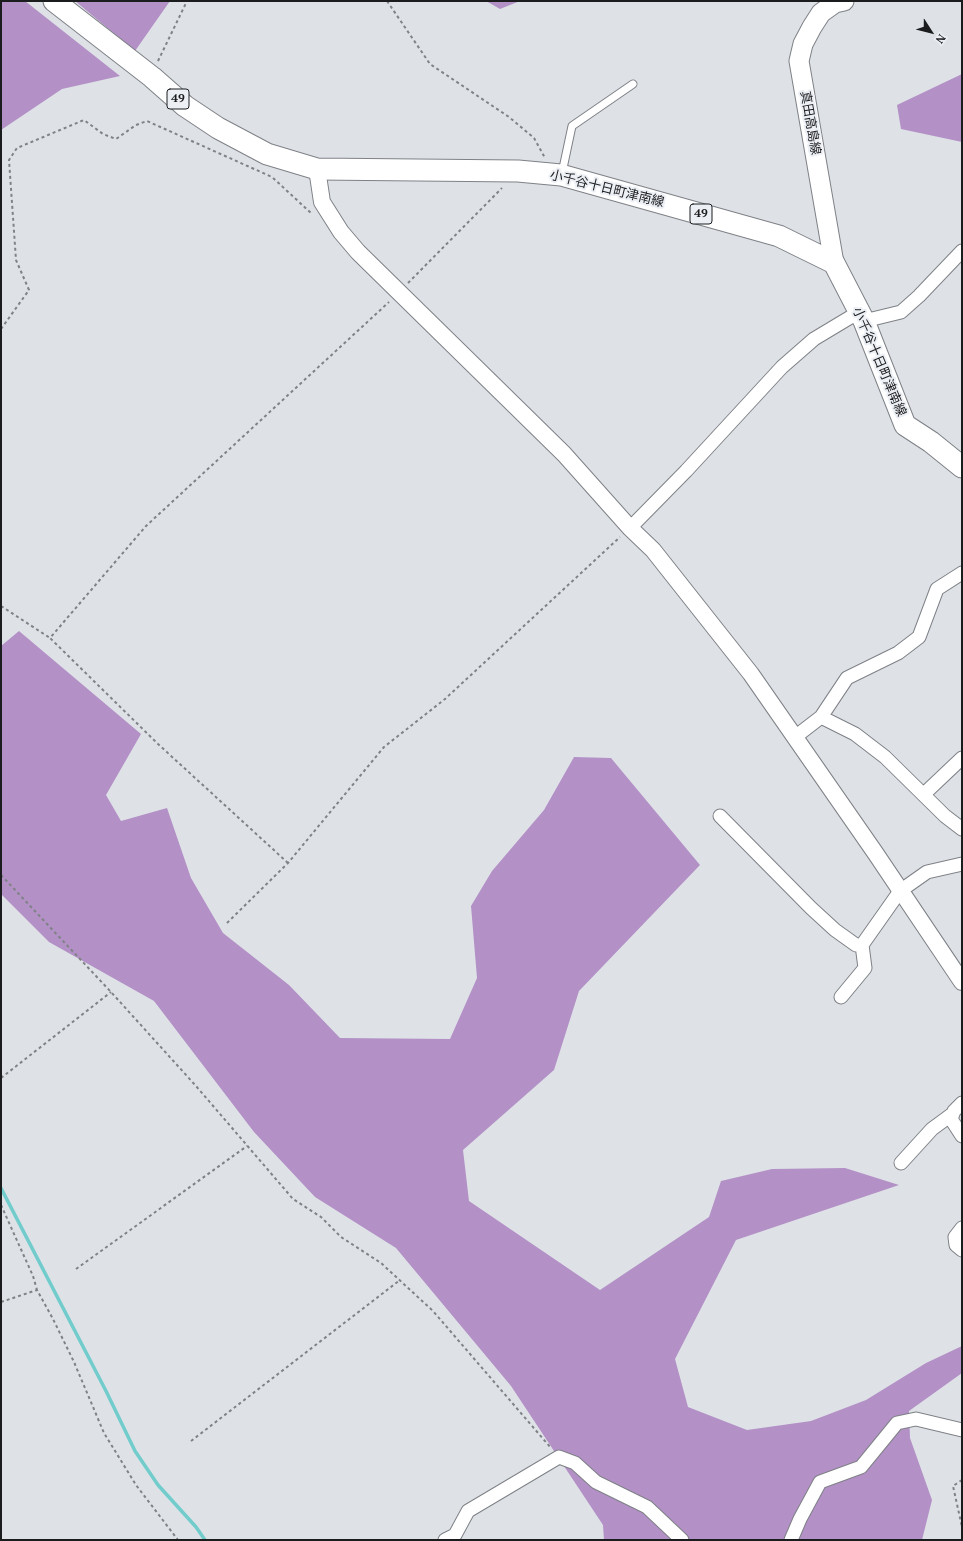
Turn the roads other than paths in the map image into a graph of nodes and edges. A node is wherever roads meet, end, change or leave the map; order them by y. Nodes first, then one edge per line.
1 (54, 1) edge
2 (844, 1) edge
3 (633, 84) dead end
4 (317, 169) junction
5 (556, 175) junction
6 (962, 251) edge
7 (834, 263) junction
8 (861, 316) junction
9 (962, 468) edge
10 (630, 528) junction
11 (962, 573) edge
12 (821, 717) junction
13 (795, 736) junction
14 (962, 758) edge
15 (924, 794) junction
16 (720, 816) dead end
17 (962, 829) edge
18 (962, 864) edge
19 (900, 891) junction
20 (862, 945) junction
21 (962, 982) edge
22 (841, 996) dead end
23 (962, 1102) edge
24 (951, 1115) junction
25 (962, 1136) edge
26 (901, 1163) dead end
27 (962, 1228) edge
28 (962, 1250) edge
29 (962, 1430) edge
30 (445, 1540) edge
31 (682, 1540) edge
32 (791, 1540) edge

1 - 4 main road, 小千谷十日町津南線 / 49
2 - 7 main road, 真田高島線
3 - 5 lane
4 - 5 main road, 小千谷十日町津南線 / 49
4 - 10 street
5 - 7 main road, 小千谷十日町津南線 / 49
6 - 8 street
7 - 8 main road, 小千谷十日町津南線
8 - 9 main road, 小千谷十日町津南線
8 - 10 street
10 - 13 street
11 - 12 street
12 - 13 street
12 - 15 street
13 - 19 street
14 - 15 street
15 - 17 street
16 - 20 street
18 - 19 street
19 - 20 street
19 - 21 street
20 - 22 street
23 - 24 street
24 - 25 street
24 - 26 street
27 - 28 street
29 - 32 street
30 - 31 street

